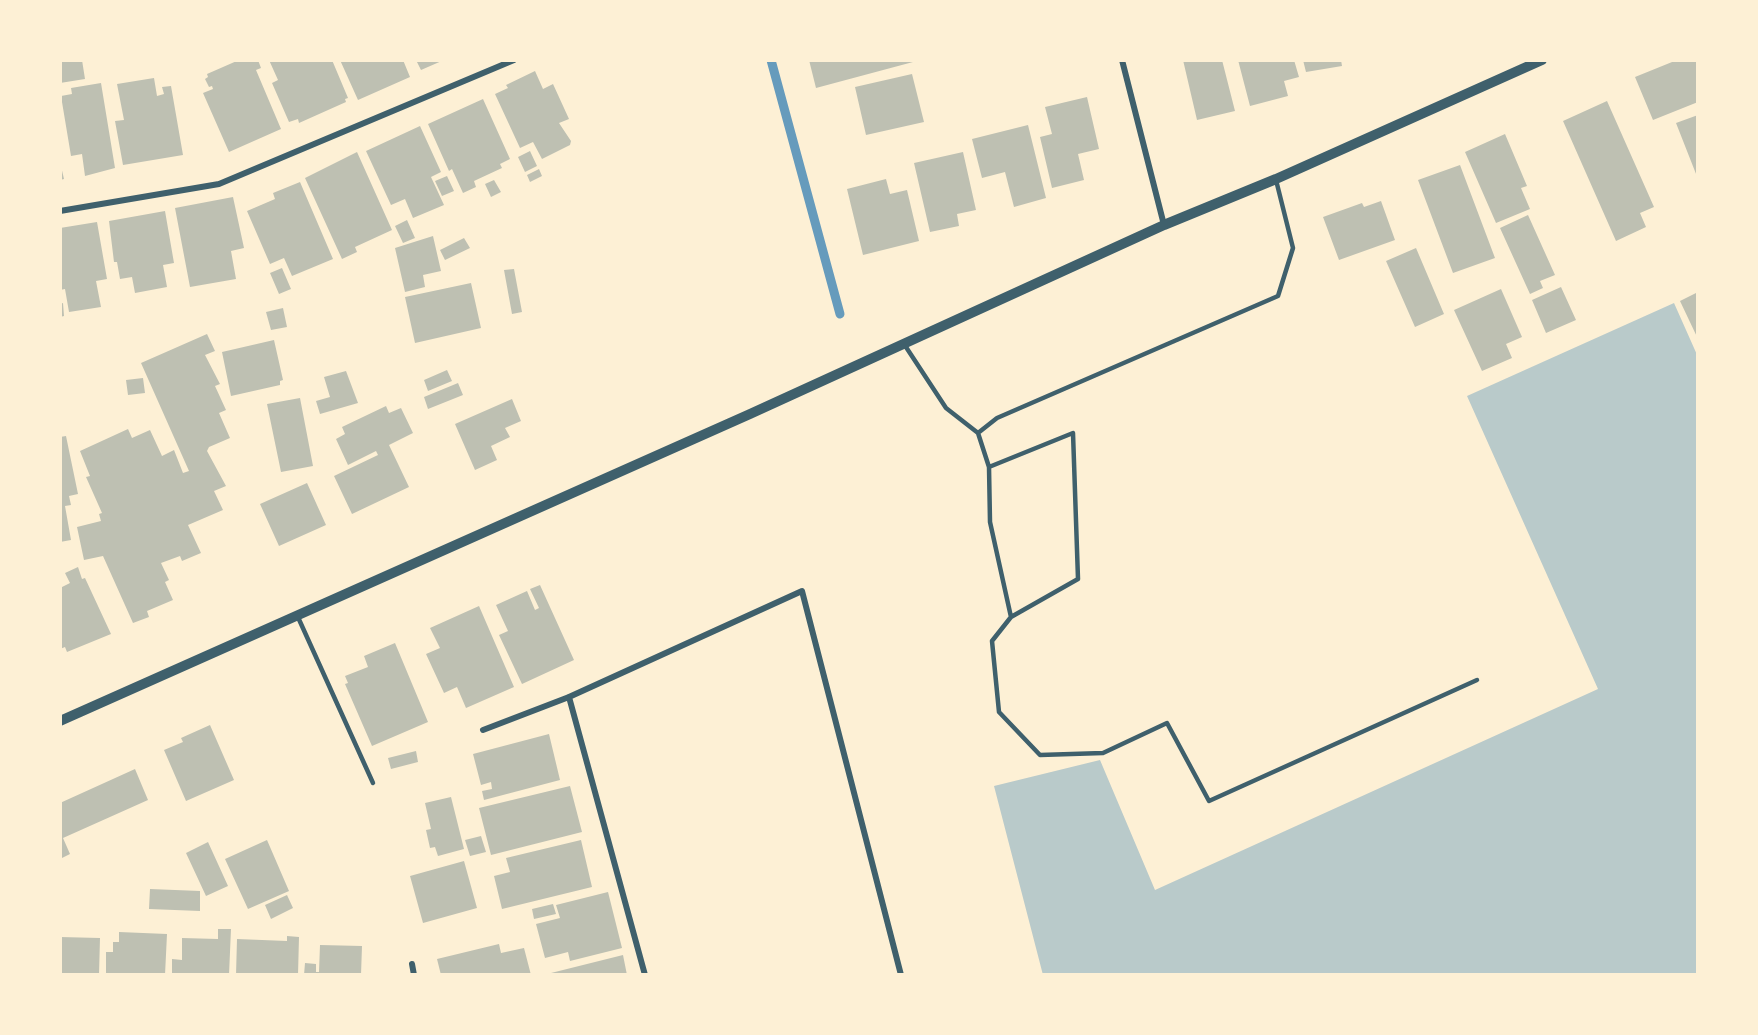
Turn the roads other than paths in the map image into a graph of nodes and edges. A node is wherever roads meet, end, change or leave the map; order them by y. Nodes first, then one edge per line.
1 (514, 60) edge
2 (1122, 60) edge
3 (1542, 60) edge
4 (1276, 178) junction
5 (60, 211) edge
6 (1164, 225) junction
7 (904, 344) junction
8 (978, 433) junction
9 (989, 467) junction
10 (297, 615) junction
11 (1011, 617) junction
12 (1477, 680) dead end
13 (569, 697) junction
14 (60, 721) edge
15 (483, 730) dead end
16 (373, 783) dead end
17 (412, 964) dead end
18 (414, 975) edge
19 (645, 975) edge
20 (901, 975) edge

1 - 5 street
2 - 6 street
3 - 4 street
4 - 6 street
4 - 8 lane
6 - 7 street
7 - 8 lane
7 - 10 street
8 - 9 lane
9 - 11 lane
9 - 11 lane
10 - 14 street
10 - 16 lane
11 - 12 lane
13 - 15 street
13 - 19 street
13 - 20 street
17 - 18 street

